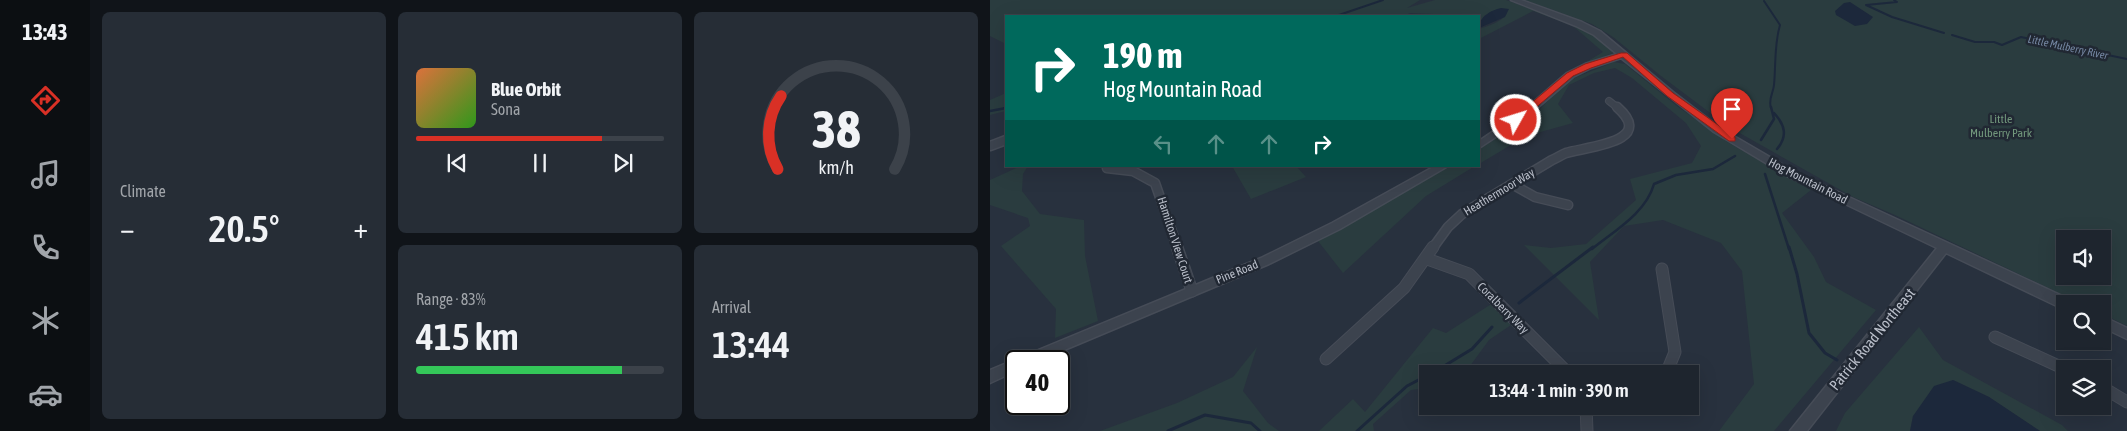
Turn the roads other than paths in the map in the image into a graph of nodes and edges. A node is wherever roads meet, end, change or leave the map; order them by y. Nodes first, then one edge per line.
1 (1515, 0) edge
2 (1624, 54) junction
3 (1609, 100) dead end
4 (1005, 140) edge
5 (1480, 144) edge
6 (990, 146) edge
7 (1441, 167) edge
8 (1107, 168) dead end
9 (1512, 184) junction
10 (1568, 205) dead end
11 (1945, 246) junction
12 (1427, 259) junction
13 (1662, 269) dead end
14 (1192, 291) junction
15 (2056, 299) edge
16 (2111, 326) edge
17 (2127, 334) edge
18 (1995, 337) dead end
19 (1050, 350) edge
20 (1326, 359) dead end
21 (1560, 365) edge
22 (1670, 365) edge
23 (2056, 365) edge
24 (1005, 370) edge
25 (990, 377) edge
26 (2111, 393) edge
27 (2127, 402) edge
28 (1587, 415) edge
29 (1587, 431) edge
30 (1798, 431) edge

1 - 2 street, Hog Mountain Road
2 - 5 street
2 - 11 street, Hog Mountain Road
3 - 9 street, Heathermoor Way
4 - 6 street
7 - 14 street, Pine Road
8 - 14 street, Hamilton View Court
9 - 10 street
9 - 12 street, Heathermoor Way
11 - 15 street, Hog Mountain Road
11 - 30 street, Patrick Road Northeast
12 - 20 street, Heathermoor Way
12 - 21 street, Coralberry Way
13 - 22 street
14 - 19 street, Pine Road
16 - 17 street
18 - 23 street
24 - 25 street
26 - 27 street
28 - 29 street

